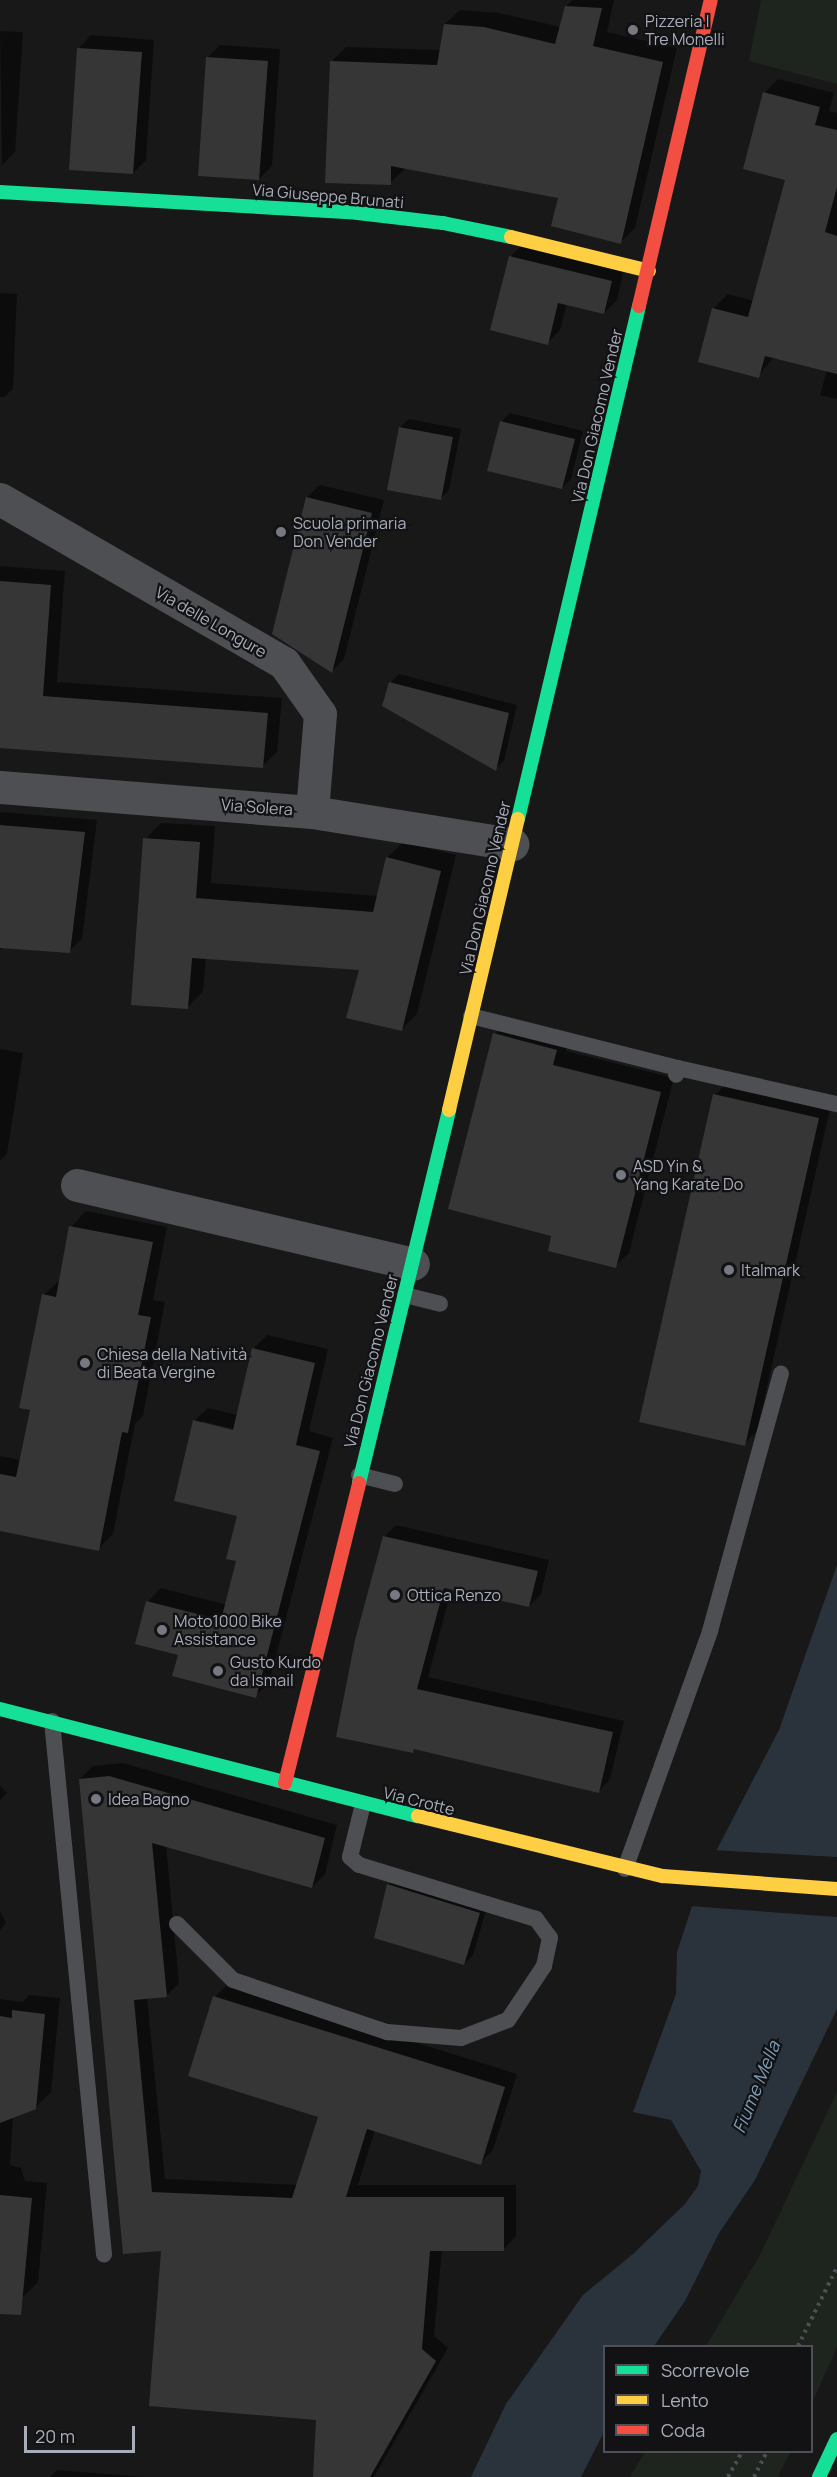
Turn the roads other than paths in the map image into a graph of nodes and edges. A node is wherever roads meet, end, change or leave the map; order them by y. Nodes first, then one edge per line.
1 (711, 0) edge
2 (0, 192) edge
3 (649, 271) junction
4 (0, 499) edge
5 (0, 787) edge
6 (312, 812) junction
7 (512, 844) junction
8 (471, 1016) junction
9 (837, 1104) edge
10 (77, 1185) dead end
11 (413, 1263) junction
12 (405, 1295) junction
13 (440, 1304) dead end
14 (781, 1374) dead end
15 (359, 1475) junction
16 (394, 1484) dead end
17 (0, 1709) edge
18 (52, 1721) junction
19 (285, 1783) junction
20 (363, 1804) junction
21 (625, 1869) junction
22 (837, 1889) edge
23 (177, 1924) dead end
24 (104, 2254) dead end
25 (837, 2439) edge
26 (819, 2477) edge

1 - 3 main road, Via Don Giacomo Vender
2 - 3 main road, Via Giuseppe Brunati
3 - 7 main road, Via Don Giacomo Vender
4 - 6 street, Via delle Longure
5 - 6 street, Via Solera
6 - 7 street, Via Solera
7 - 8 main road, Via Don Giacomo Vender
8 - 9 lane
8 - 11 main road, Via Don Giacomo Vender
10 - 11 street
11 - 12 main road, Via Don Giacomo Vender
12 - 13 lane
12 - 15 main road, Via Don Giacomo Vender
14 - 21 lane
15 - 16 lane
15 - 19 main road, Via Don Giacomo Vender
17 - 18 main road, Via Crotte
18 - 19 main road, Via Crotte
18 - 24 lane
19 - 20 main road, Via Crotte
20 - 21 main road, Via Crotte
20 - 23 lane
21 - 22 main road, Via Crotte
25 - 26 main road

